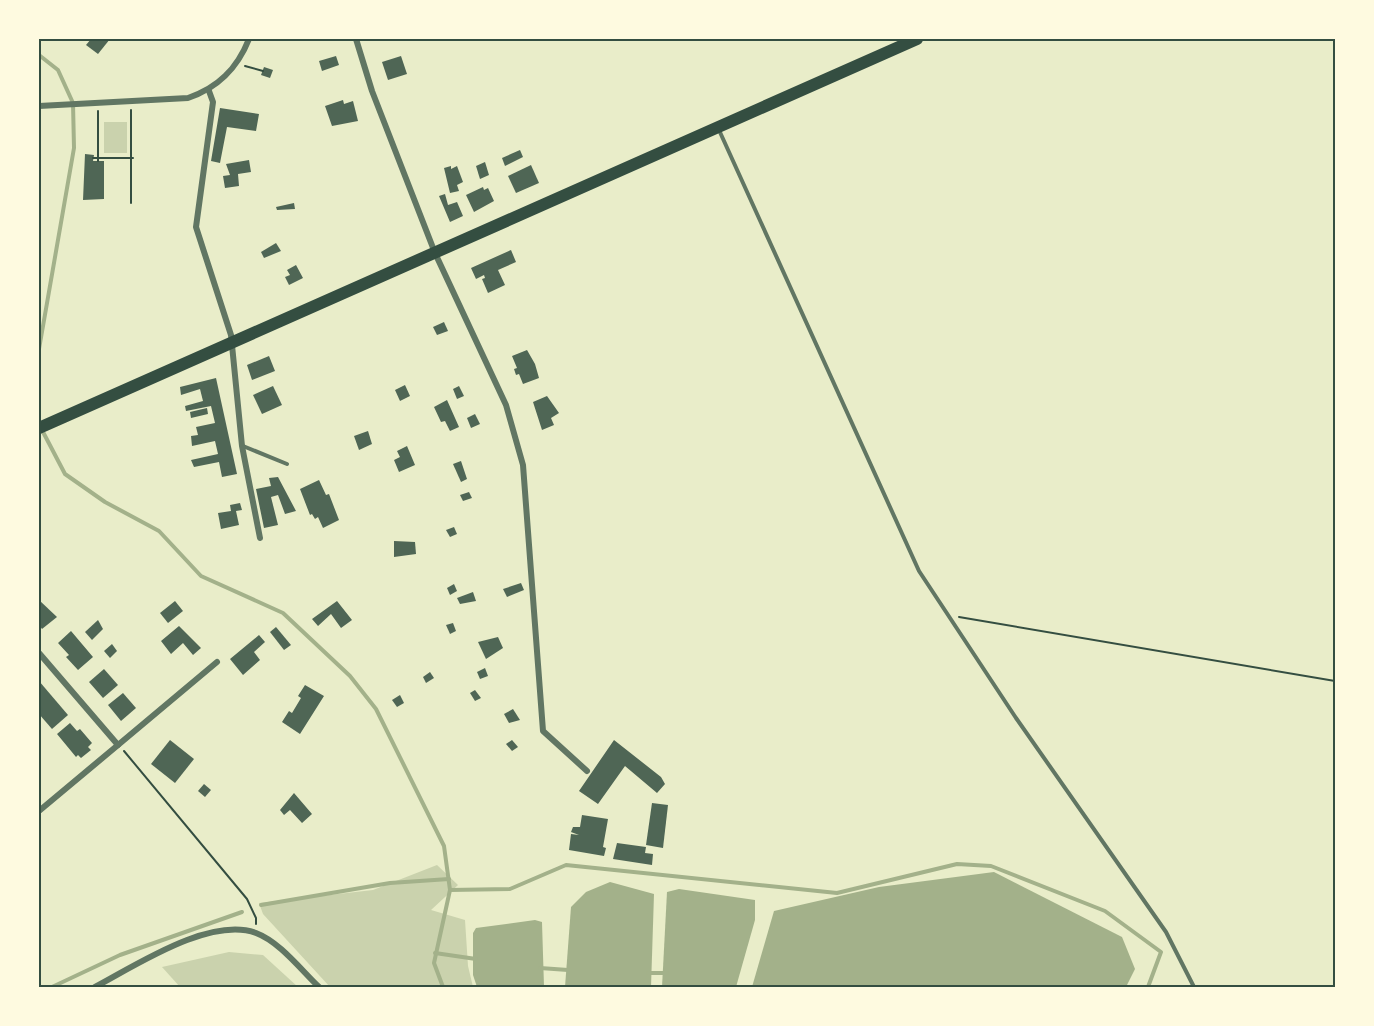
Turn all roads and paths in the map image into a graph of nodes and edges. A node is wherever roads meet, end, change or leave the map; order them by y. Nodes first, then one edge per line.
1 (249, 39) edge
2 (356, 39) edge
3 (917, 39) edge
4 (235, 62) junction
5 (263, 71) dead end
6 (209, 91) junction
7 (131, 101) junction
8 (98, 102) junction
9 (39, 106) edge
10 (718, 128) junction
11 (93, 158) dead end
12 (132, 158) junction
13 (98, 159) junction
14 (131, 203) dead end
15 (435, 253) junction
16 (231, 344) junction
17 (39, 428) edge
18 (242, 446) junction
19 (287, 464) dead end
20 (260, 538) dead end
21 (948, 615) junction
22 (39, 653) edge
23 (217, 662) dead end
24 (1335, 681) edge
25 (118, 745) junction
26 (586, 771) dead end
27 (39, 812) edge
28 (256, 933) junction
29 (95, 987) edge
30 (319, 987) edge
31 (1194, 987) edge

1 - 4 street
2 - 15 street
3 - 10 main road
4 - 5 path
4 - 6 street
6 - 7 street
6 - 16 street
7 - 8 street
7 - 12 path
8 - 9 street
8 - 13 path
10 - 15 main road
10 - 21 lane
11 - 13 path
12 - 13 path
12 - 14 path
15 - 16 main road
15 - 26 street
16 - 17 main road
16 - 18 street
18 - 19 lane
18 - 20 street
21 - 24 path
21 - 31 lane
22 - 25 street
23 - 25 street
25 - 27 street
25 - 28 path
28 - 29 street
28 - 30 street

